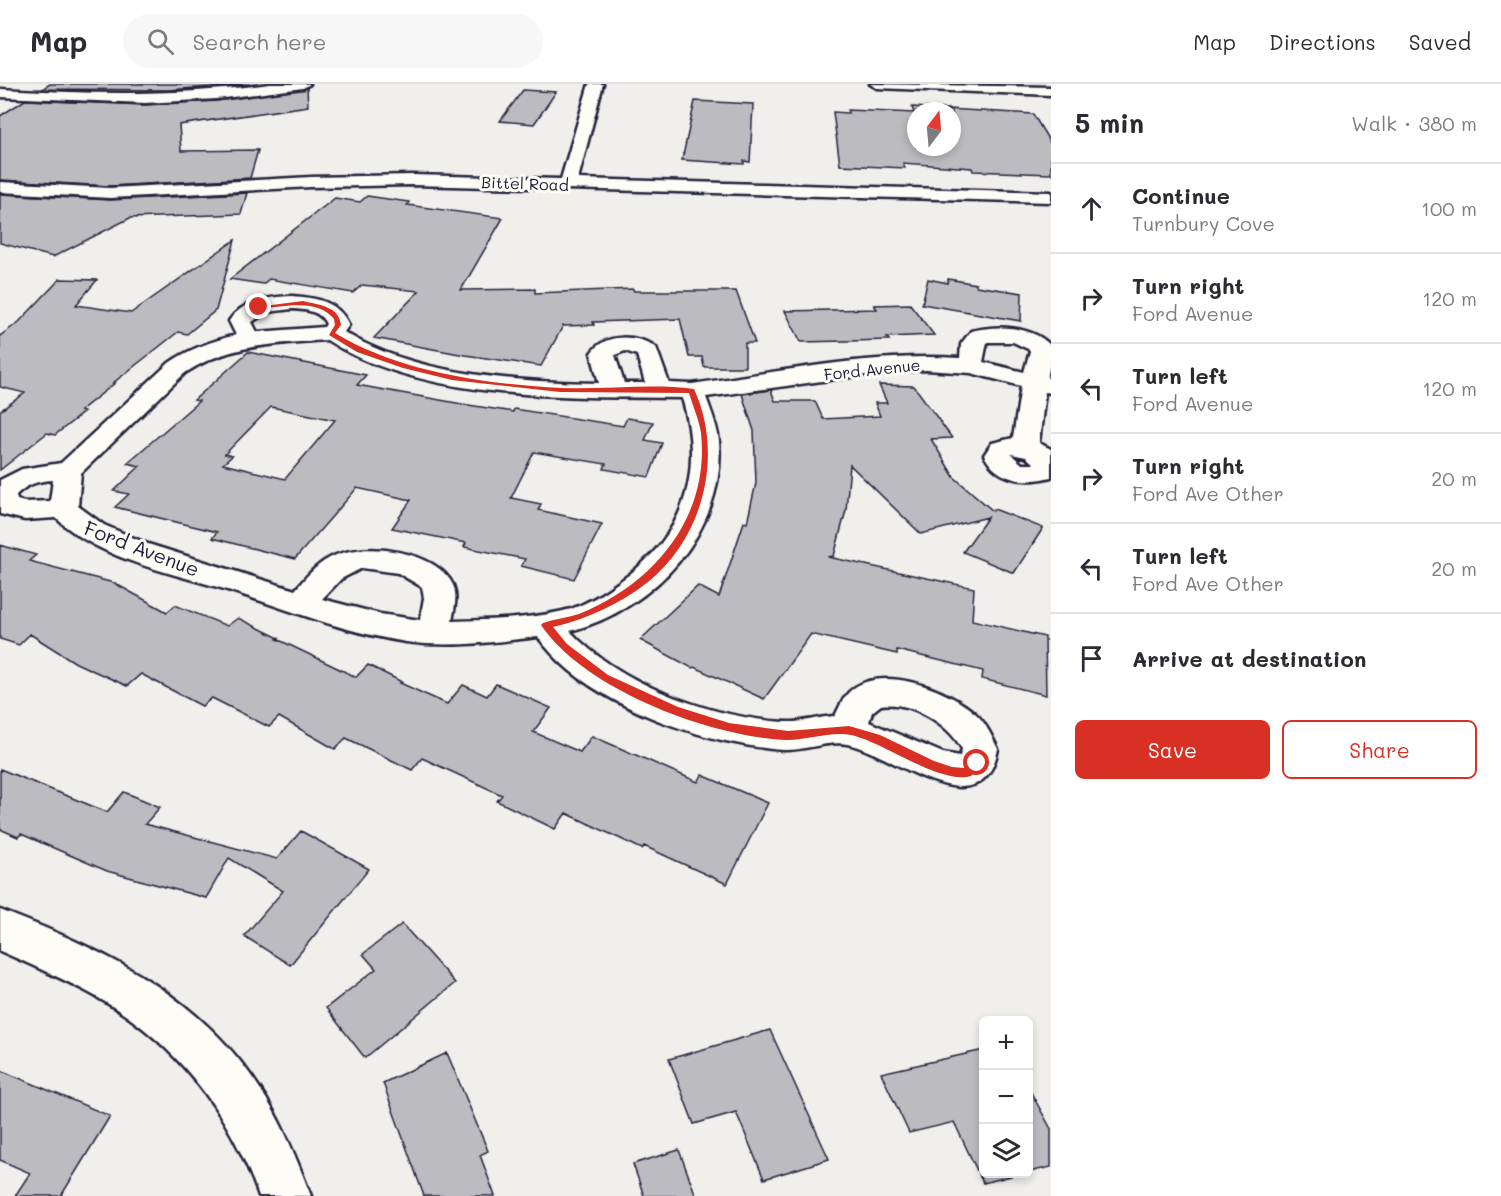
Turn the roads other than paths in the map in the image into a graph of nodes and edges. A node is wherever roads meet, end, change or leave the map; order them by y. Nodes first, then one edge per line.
1 (303, 84) edge
2 (596, 84) edge
3 (877, 84) edge
4 (1017, 87) edge
5 (1051, 91) edge
6 (0, 93) edge
7 (568, 185) junction
8 (0, 188) edge
9 (1051, 197) edge
10 (971, 366) junction
11 (1043, 383) edge
12 (614, 391) junction
13 (659, 391) junction
14 (692, 391) junction
15 (1025, 447) dead end
16 (68, 471) junction
17 (63, 508) junction
18 (302, 602) junction
19 (546, 625) junction
20 (434, 633) junction
21 (849, 730) dead end
22 (0, 930) edge
23 (285, 1196) edge

1 - 6 street
2 - 7 street
3 - 4 street
4 - 5 street
7 - 8 street, Bittel Road
7 - 9 street, Bittel Road
10 - 11 street, Ford Avenue
10 - 11 street
10 - 14 street, Ford Avenue
11 - 15 street
12 - 13 street, Ford Avenue
12 - 13 street
12 - 16 street, Ford Avenue
13 - 14 street, Ford Avenue
14 - 19 street, Ford Avenue
16 - 17 street, Ford Avenue
16 - 17 street
17 - 18 street, Ford Avenue
18 - 20 street, Ford Avenue
18 - 20 street
19 - 20 street, Ford Avenue
19 - 21 street
22 - 23 street

